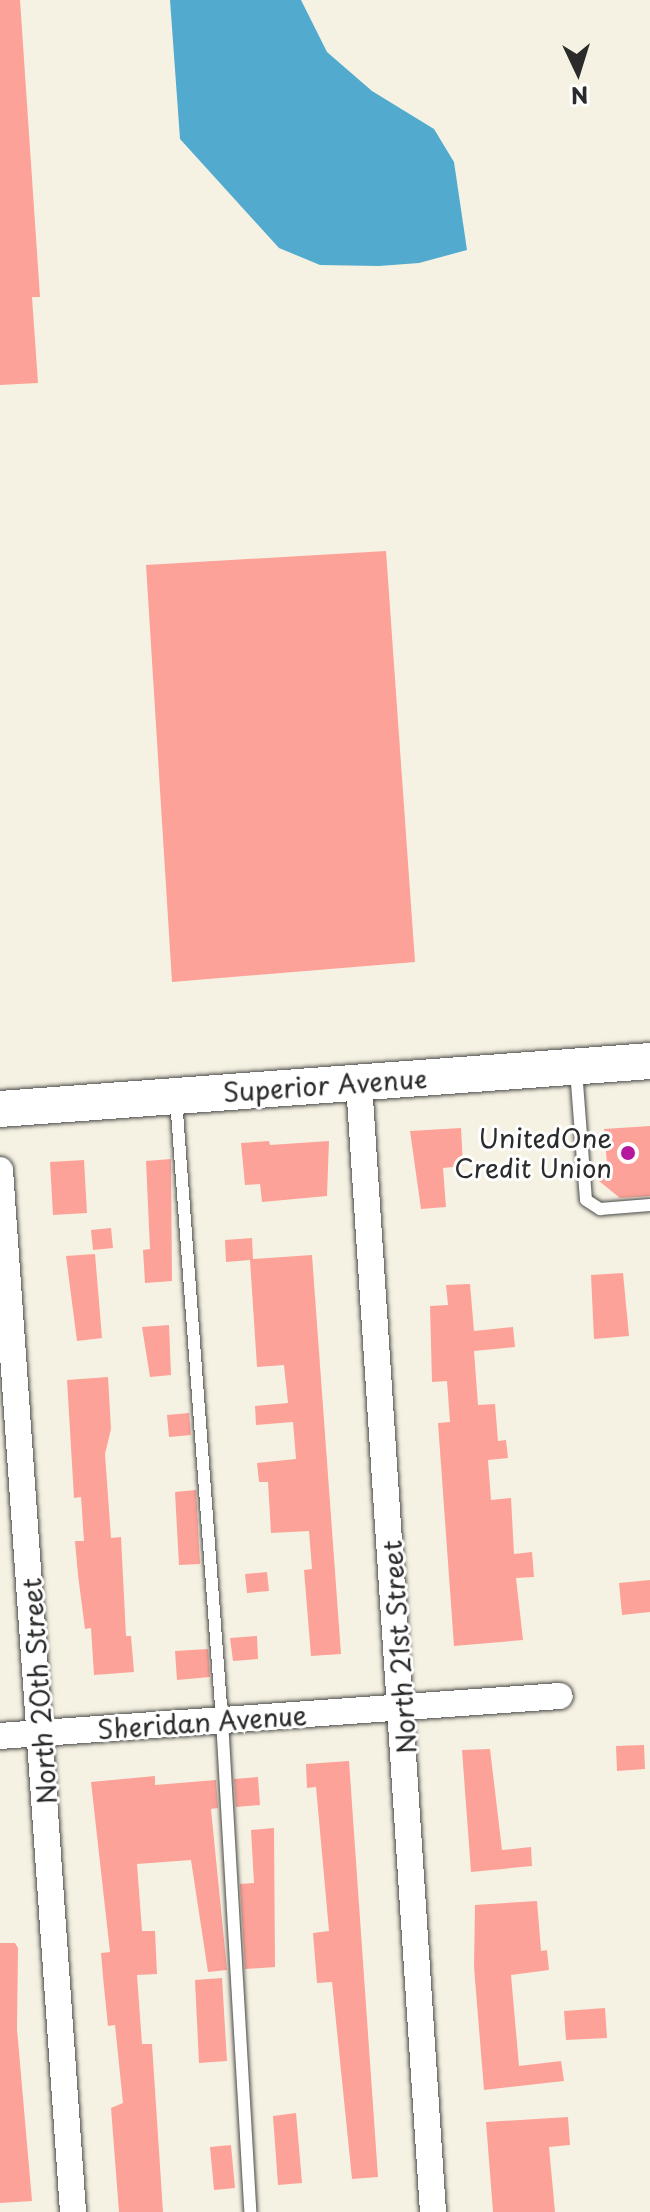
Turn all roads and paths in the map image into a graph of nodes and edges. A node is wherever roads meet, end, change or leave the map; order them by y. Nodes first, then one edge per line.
1 (650, 1061) edge
2 (576, 1067) junction
3 (359, 1083) junction
4 (176, 1096) junction
5 (0, 1109) edge
6 (0, 1170) edge
7 (650, 1205) edge
8 (560, 1696) dead end
9 (404, 1707) junction
10 (222, 1720) junction
11 (43, 1734) junction
12 (0, 1736) edge
13 (73, 2212) edge
14 (250, 2212) edge
15 (433, 2212) edge

1 - 2 street, Superior Avenue
2 - 3 street, Superior Avenue
2 - 7 lane
3 - 4 street, Superior Avenue
3 - 9 street, North 21st Street
4 - 5 street, Superior Avenue
4 - 10 lane
6 - 11 street, North 20th Street
8 - 9 street, Sheridan Avenue
9 - 10 street, Sheridan Avenue
9 - 15 street, North 21st Street
10 - 11 street, Sheridan Avenue
10 - 14 lane
11 - 12 street, Sheridan Avenue
11 - 13 street, North 20th Street

